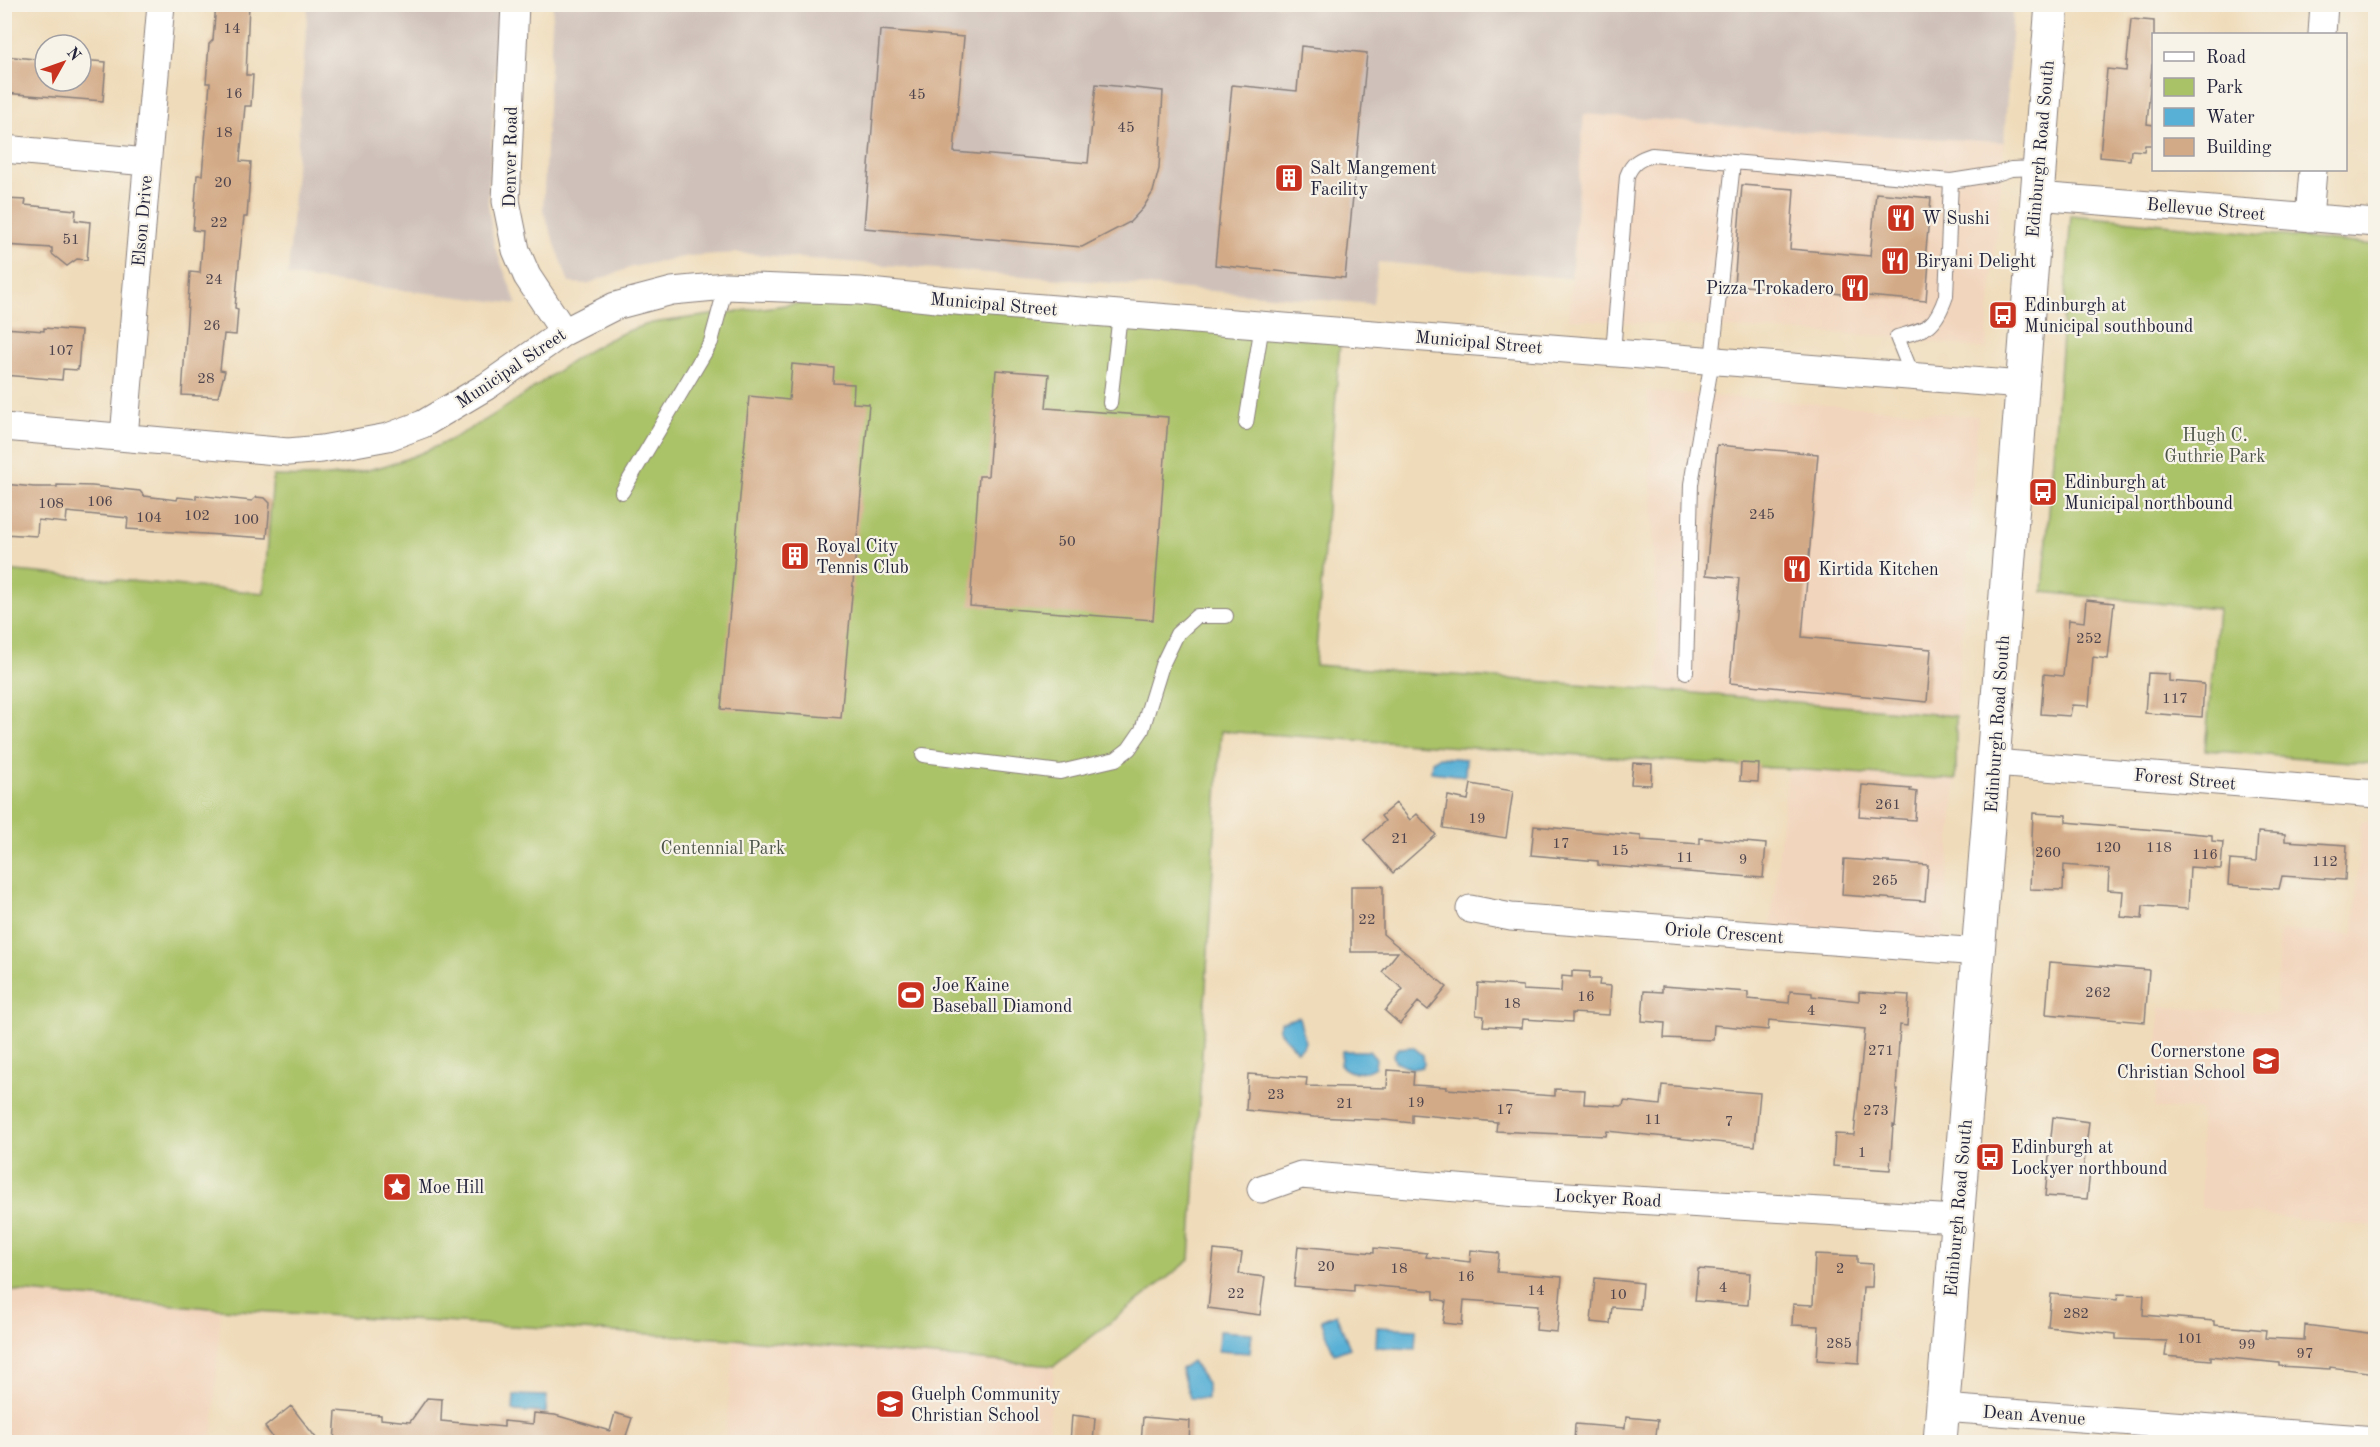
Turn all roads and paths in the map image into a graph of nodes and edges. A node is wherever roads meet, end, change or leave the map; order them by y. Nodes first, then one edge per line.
1 (161, 4) edge
2 (516, 4) edge
3 (2052, 4) edge
4 (2324, 4) edge
5 (2322, 33) edge
6 (4, 149) edge
7 (147, 162) junction
8 (1733, 163) junction
9 (2313, 171) edge
10 (1951, 181) junction
11 (2038, 182) junction
12 (2309, 218) junction
13 (2376, 223) edge
14 (726, 286) junction
15 (1120, 314) junction
16 (1262, 325) junction
17 (564, 332) junction
18 (1613, 353) junction
19 (1713, 360) junction
20 (1913, 377) junction
21 (2022, 385) junction
22 (1110, 403) dead end
23 (1246, 423) dead end
24 (4, 427) edge
25 (124, 436) junction
26 (622, 492) dead end
27 (1226, 615) dead end
28 (1686, 672) dead end
29 (923, 755) dead end
30 (1994, 762) junction
31 (2376, 794) edge
32 (1470, 909) dead end
33 (1979, 952) junction
34 (1261, 1189) dead end
35 (1957, 1218) junction
36 (1943, 1408) junction
37 (2376, 1440) edge
38 (1940, 1443) edge

1 - 7 street, Elson Drive
2 - 17 street, Denver Road
3 - 11 main road, Edinburgh Road South
4 - 5 street
6 - 7 street
7 - 25 street, Elson Drive
8 - 10 lane
8 - 18 lane
8 - 19 lane
9 - 12 street
10 - 11 lane
10 - 20 lane
11 - 12 street, Bellevue Street
11 - 21 main road, Edinburgh Road South
12 - 13 street, Bellevue Street
14 - 15 street, Municipal Street
14 - 17 street, Municipal Street
14 - 26 lane
15 - 16 street, Municipal Street
15 - 22 lane
16 - 18 street, Municipal Street
16 - 23 lane
17 - 25 street, Municipal Street
18 - 19 street, Municipal Street
19 - 20 street, Municipal Street
19 - 28 lane
20 - 21 street, Municipal Street
21 - 30 main road, Edinburgh Road South
24 - 25 street, Municipal Street
27 - 29 lane
30 - 31 street, Forest Street
30 - 33 main road, Edinburgh Road South
32 - 33 street, Oriole Crescent
33 - 35 main road, Edinburgh Road South
34 - 35 street, Lockyer Road
35 - 36 main road, Edinburgh Road South
36 - 37 street, Dean Avenue
36 - 38 main road, Edinburgh Road South

